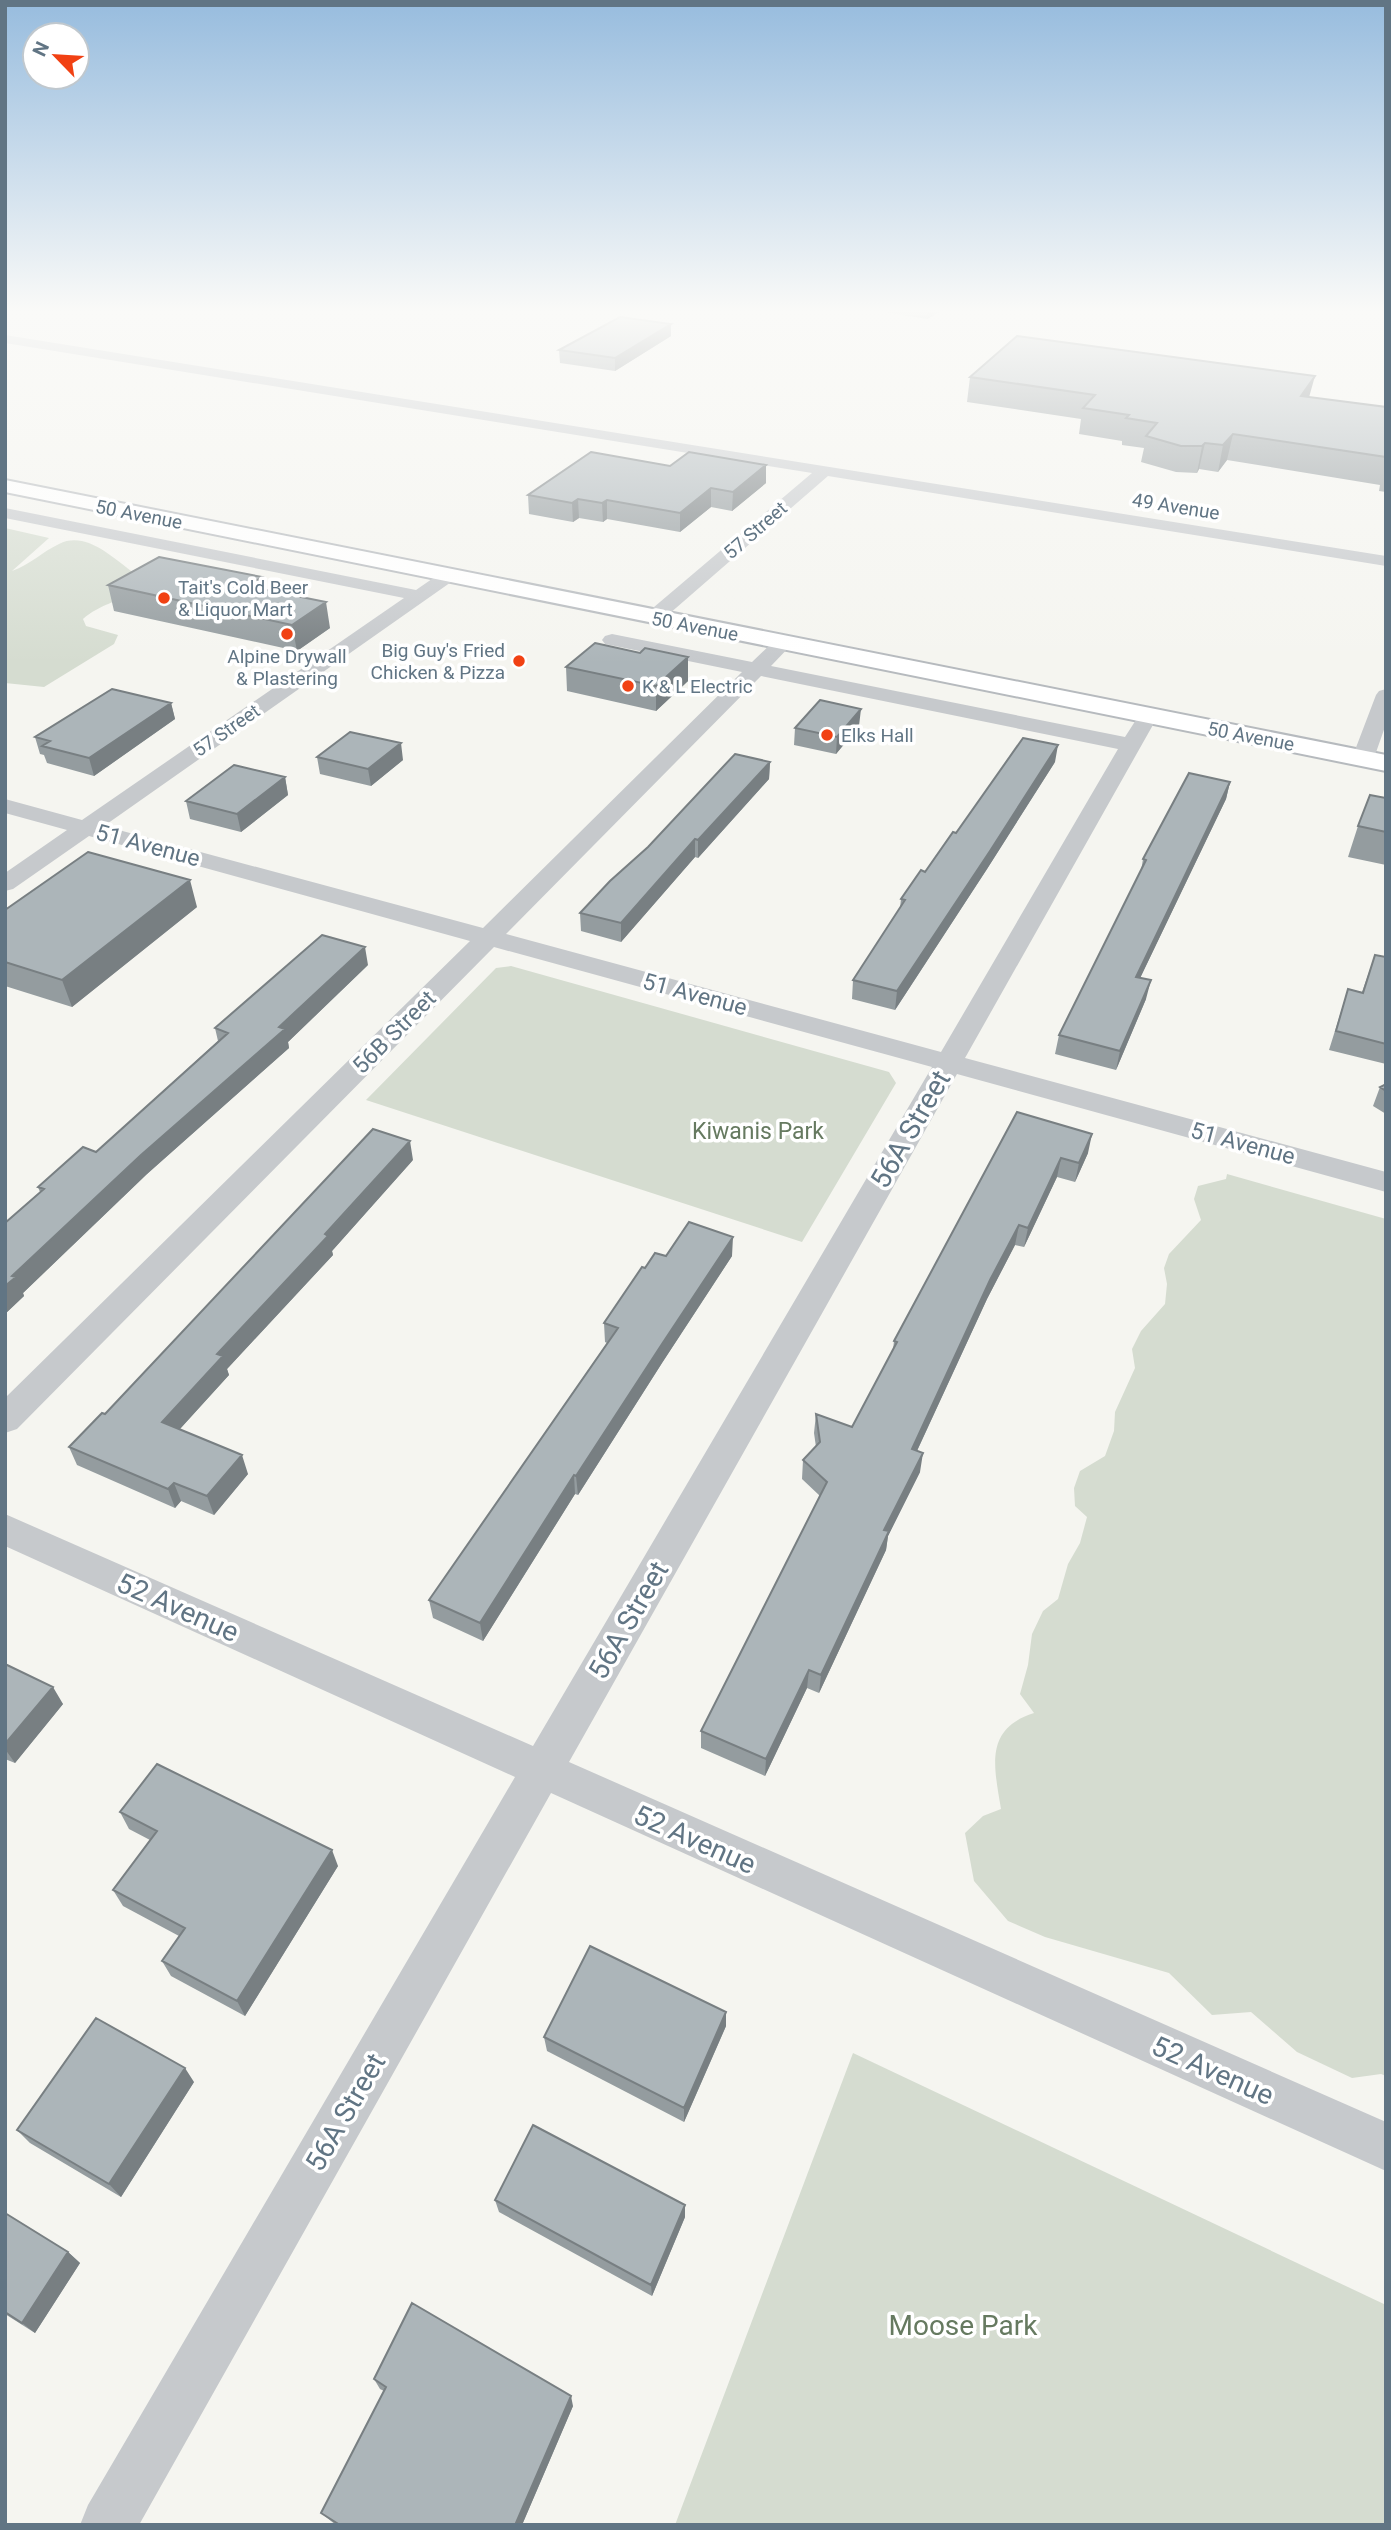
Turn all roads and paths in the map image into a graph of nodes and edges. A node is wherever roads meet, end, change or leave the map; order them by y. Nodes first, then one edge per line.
1 (551, 427) edge
2 (824, 471) junction
3 (5, 486) edge
4 (5, 513) edge
5 (1386, 561) edge
6 (448, 576) junction
7 (420, 596) junction
8 (654, 617) junction
9 (612, 640) dead end
10 (783, 643) junction
11 (757, 669) junction
12 (1386, 695) edge
13 (1148, 716) junction
14 (1131, 745) junction
15 (1374, 761) edge
16 (5, 806) edge
17 (87, 828) junction
18 (5, 884) edge
19 (488, 937) junction
20 (948, 1063) junction
21 (1386, 1182) edge
22 (5, 1420) edge
23 (5, 1529) edge
24 (541, 1770) junction
25 (1386, 2147) edge
26 (108, 2525) edge

1 - 2 street, 49 Avenue
2 - 5 street, 49 Avenue
2 - 8 street, 57 Street
3 - 6 main road, 50 Avenue
4 - 7 street
6 - 7 street, 57 Street
6 - 8 main road, 50 Avenue
7 - 17 street, 57 Street
8 - 10 main road, 50 Avenue
9 - 11 street
10 - 11 street, 56B Street
10 - 13 main road, 50 Avenue
11 - 14 street
11 - 19 street, 56B Street
12 - 15 street
13 - 14 street, 56A Street
13 - 15 main road, 50 Avenue
14 - 20 street, 56A Street
16 - 17 street, 51 Avenue
17 - 18 street, 57 Street
17 - 19 street, 51 Avenue
19 - 20 street, 51 Avenue
19 - 22 street, 56B Street
20 - 21 street, 51 Avenue
20 - 24 street, 56A Street
23 - 24 street, 52 Avenue
24 - 25 street, 52 Avenue
24 - 26 street, 56A Street

